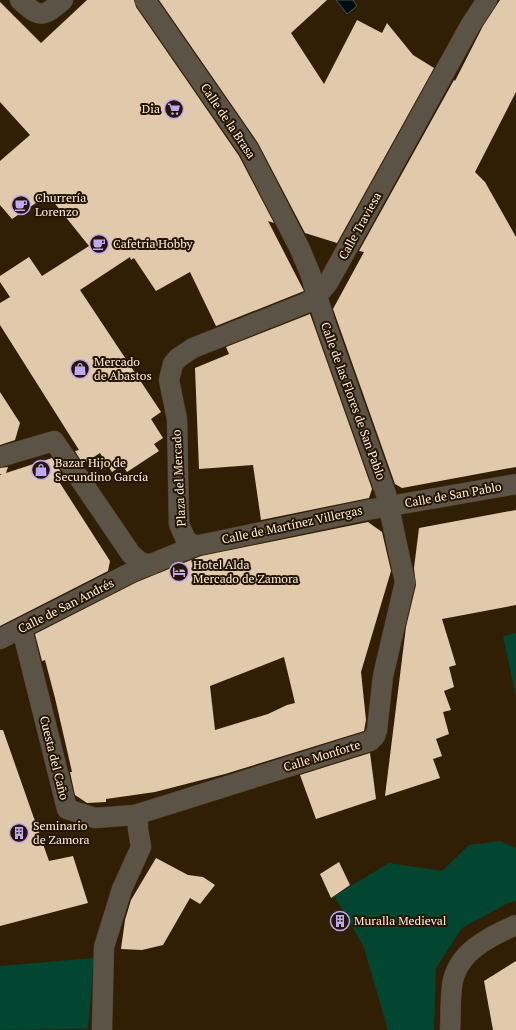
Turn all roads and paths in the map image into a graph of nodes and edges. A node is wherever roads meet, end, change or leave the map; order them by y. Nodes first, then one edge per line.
1 (20, 0) edge
2 (63, 0) edge
3 (145, 0) edge
4 (487, 0) edge
5 (300, 249) junction
6 (340, 262) junction
7 (316, 297) junction
8 (169, 380) joint
9 (0, 457) edge
10 (516, 484) edge
11 (389, 506) junction
12 (196, 546) junction
13 (151, 565) junction
14 (22, 628) junction
15 (0, 638) edge
16 (137, 823) junction
17 (516, 925) edge
18 (102, 1030) edge
19 (450, 1030) edge

1 - 2 street
3 - 5 street, Calle de la Brasa
4 - 6 street, Calle Traviesa
5 - 6 street, Calle de la Brasa
5 - 7 street, Calle de la Brasa
6 - 7 street, Calle Traviesa
7 - 8 street, Calle Traviesa
7 - 11 street, Calle de las Flores de San Pablo
8 - 12 street, Plaza del Mercado
9 - 13 street
10 - 11 street, Calle de San Pablo
11 - 12 street, Calle de Martínez Villergas
11 - 16 street, Calle Monforte
12 - 13 street
13 - 14 street, Calle de San Andrés
14 - 15 street, Calle de San Andrés
14 - 16 street, Cuesta del Caño
16 - 18 street
17 - 19 street

